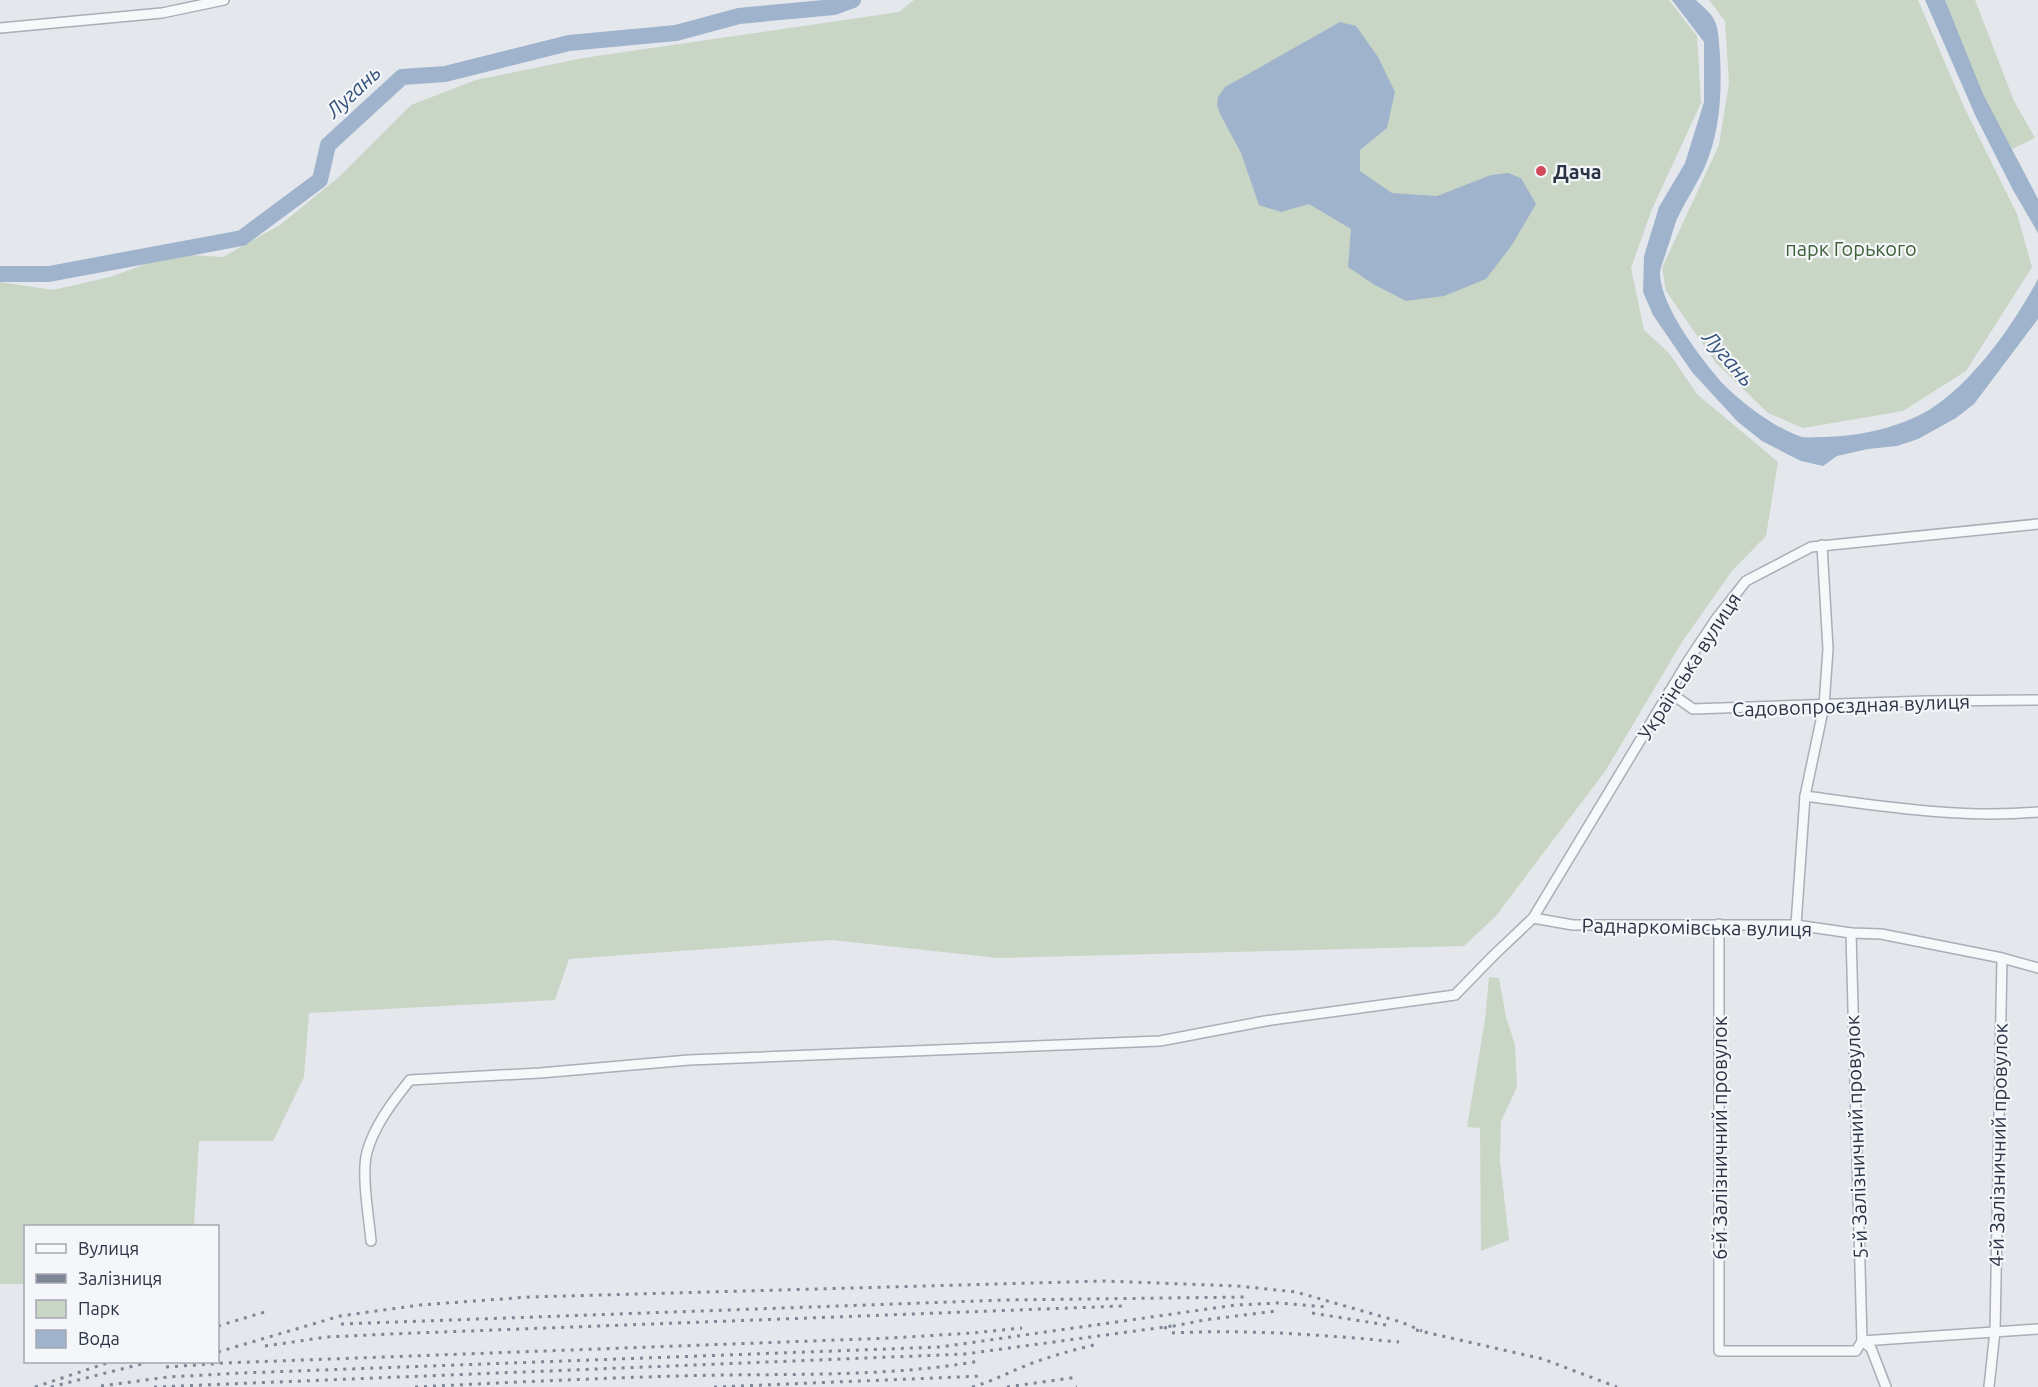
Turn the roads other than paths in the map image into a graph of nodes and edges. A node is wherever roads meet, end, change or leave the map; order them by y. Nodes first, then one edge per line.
1 (224, 0) edge
2 (0, 28) edge
3 (2038, 524) edge
4 (1822, 545) junction
5 (1670, 692) junction
6 (2038, 700) edge
7 (1824, 706) junction
8 (1804, 796) junction
9 (2038, 812) edge
10 (1533, 918) junction
11 (1719, 924) junction
12 (1796, 925) junction
13 (1851, 933) junction
14 (2002, 958) junction
15 (2038, 968) edge
16 (371, 1241) dead end
17 (2038, 1329) edge
18 (1995, 1331) junction
19 (1862, 1341) junction
20 (1886, 1387) edge
21 (1989, 1387) edge

1 - 2 street
3 - 4 street, Українська вулиця
4 - 5 street, Українська вулиця
4 - 7 street
5 - 7 street, Садовопроєздная вулиця
5 - 10 street, Українська вулиця
6 - 7 street, Садовопроєздная вулиця
7 - 8 street
8 - 9 street
8 - 12 street
10 - 11 street, Раднаркомівська вулиця
10 - 16 street, Українська вулиця
11 - 12 street, Раднаркомівська вулиця
11 - 19 street, 6-й Залізничний провулок
12 - 13 street, Раднаркомівська вулиця
13 - 14 street, Раднаркомівська вулиця
13 - 19 street, 5-й Залізничний провулок
14 - 15 street, Раднаркомівська вулиця
14 - 18 street, 4-й Залізничний провулок
17 - 18 street
18 - 19 street
18 - 21 street, 4-й Залізничний провулок
19 - 20 street

